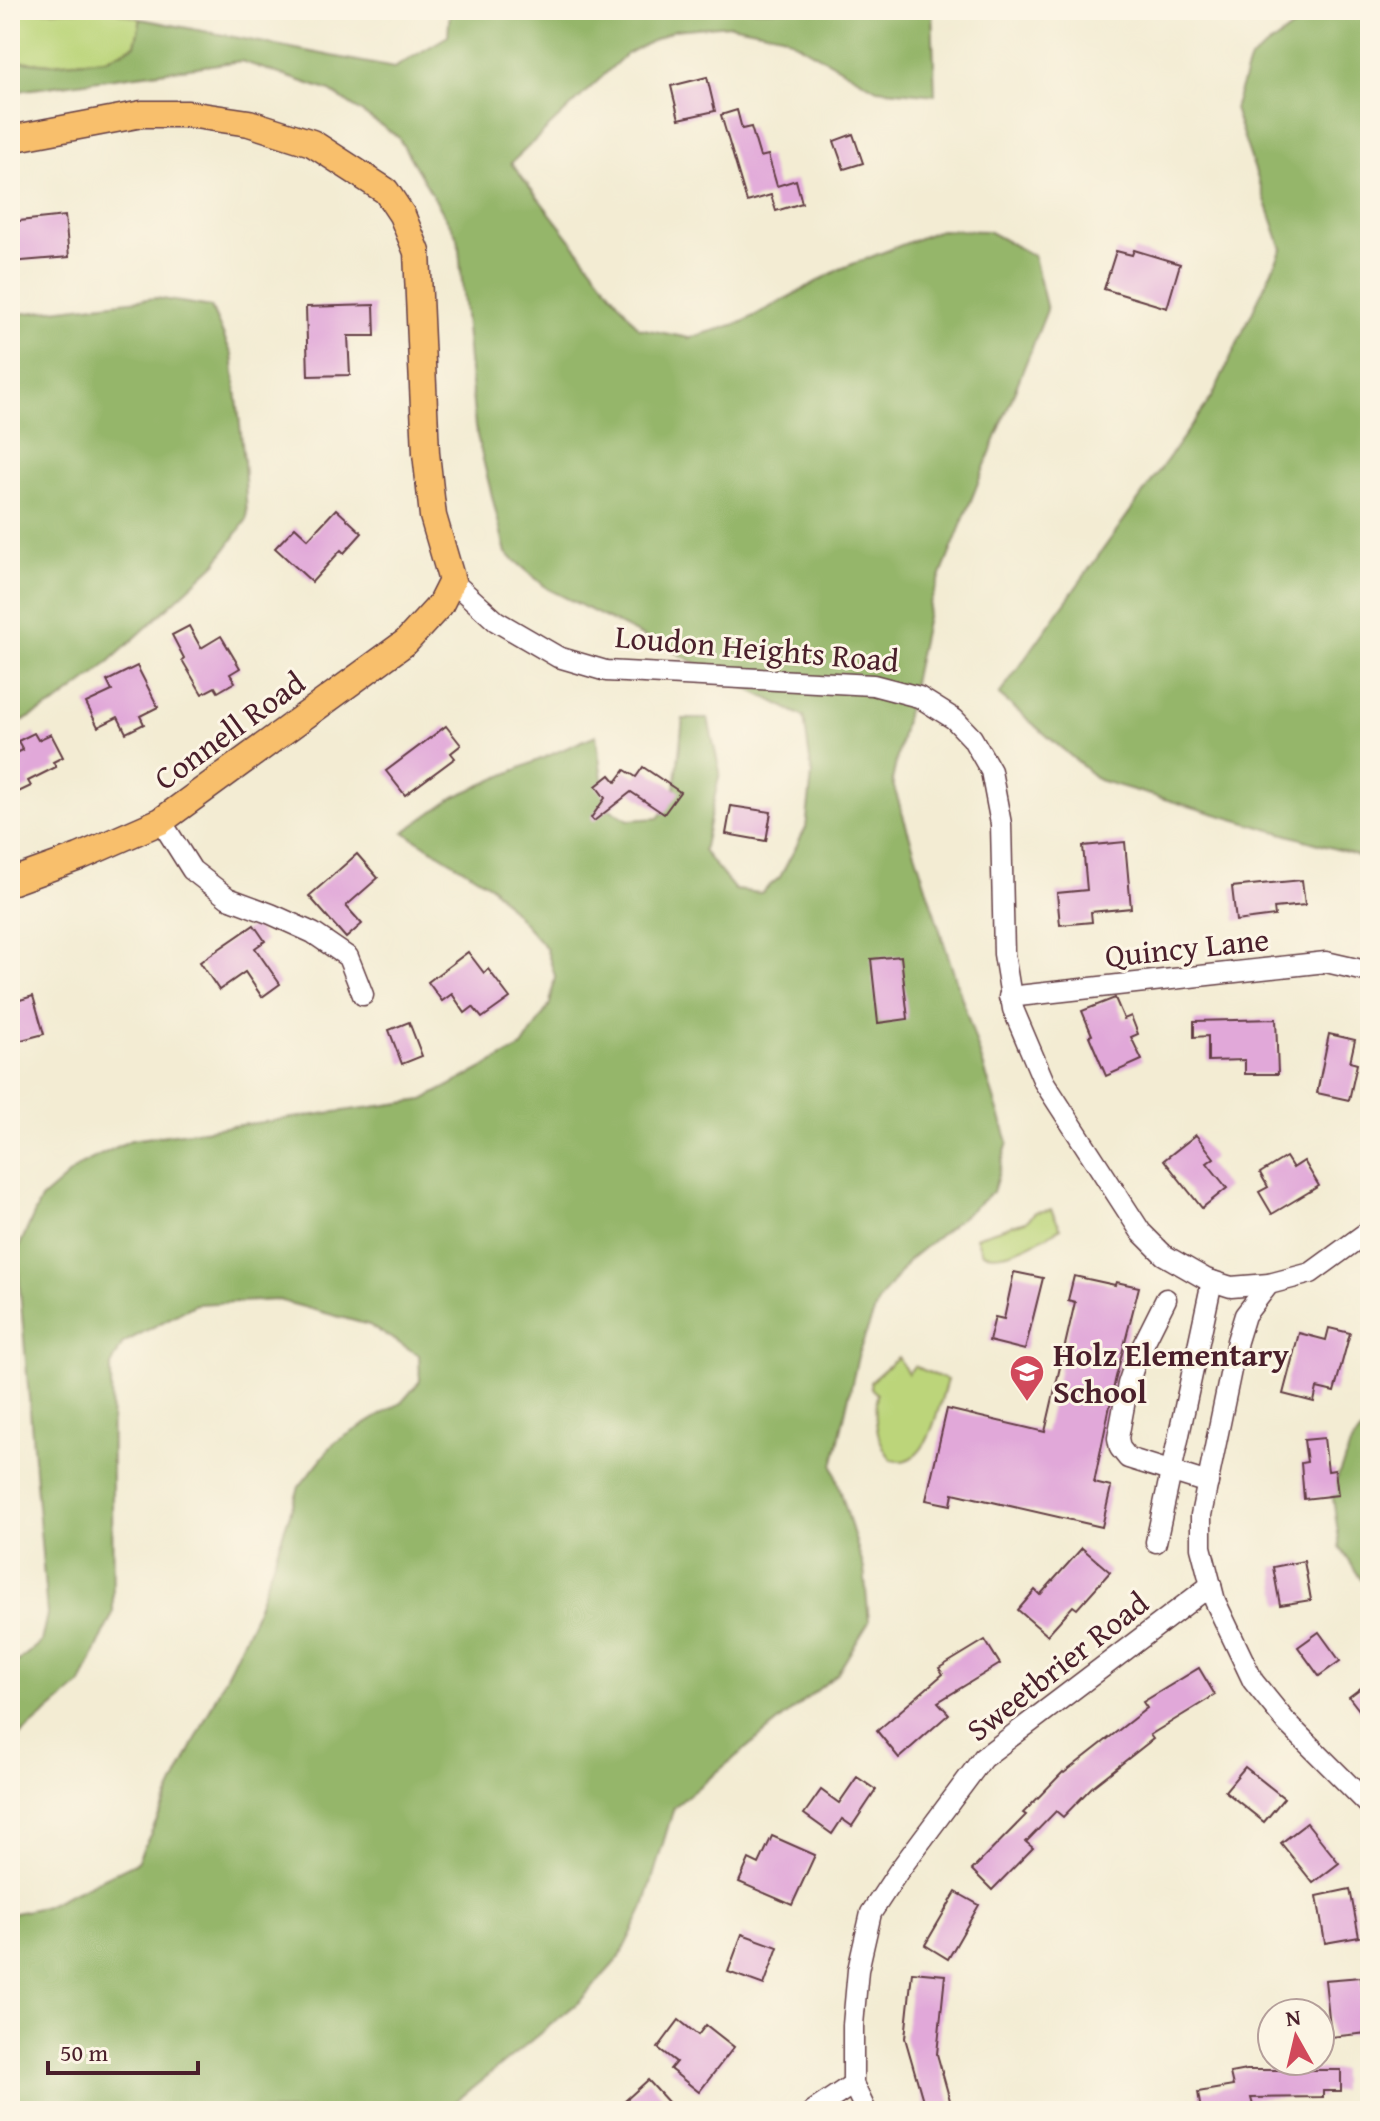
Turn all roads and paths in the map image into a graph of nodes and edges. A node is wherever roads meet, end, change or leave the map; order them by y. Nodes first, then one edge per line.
1 (10, 139) edge
2 (452, 581) junction
3 (161, 821) junction
4 (10, 882) edge
5 (1370, 972) edge
6 (363, 995) dead end
7 (1009, 997) junction
8 (1370, 1230) edge
9 (1212, 1281) junction
10 (1269, 1284) junction
11 (1166, 1299) dead end
12 (1171, 1473) junction
13 (1208, 1483) junction
14 (1156, 1542) dead end
15 (1211, 1585) junction
16 (1370, 1806) edge
17 (853, 2084) junction
18 (813, 2111) edge
19 (866, 2111) edge

1 - 2 main road
2 - 3 main road, Connell Road
2 - 7 street, Loudon Heights Road
3 - 4 main road, Connell Road
3 - 6 street
5 - 7 street, Quincy Lane
7 - 9 street, Loudon Heights Road
8 - 10 street, Loudon Heights Road
9 - 10 street, Loudon Heights Road
9 - 12 street
10 - 13 street
11 - 12 street
12 - 13 street
12 - 14 street
13 - 15 street
15 - 16 street
15 - 17 street, Sweetbrier Road
17 - 18 street
17 - 19 street, Sweetbrier Road

